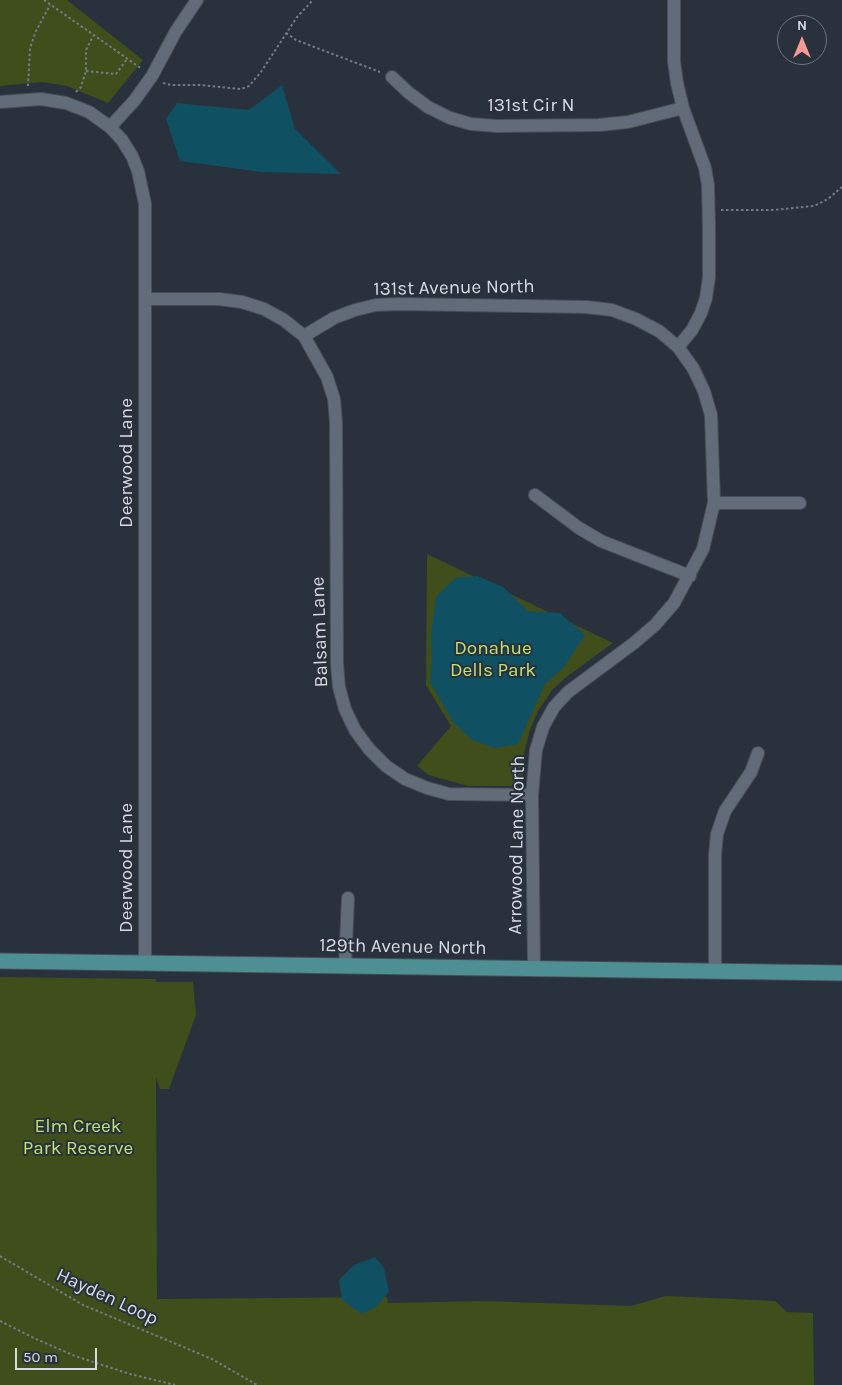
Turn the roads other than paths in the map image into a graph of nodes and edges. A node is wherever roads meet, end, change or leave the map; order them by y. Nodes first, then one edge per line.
1 (197, 0) edge
2 (674, 0) edge
3 (392, 77) road end
4 (0, 102) edge
5 (683, 108) junction
6 (110, 127) junction
7 (145, 299) junction
8 (304, 336) junction
9 (678, 347) junction
10 (535, 495) dead end
11 (800, 503) dead end
12 (714, 504) junction
13 (690, 576) junction
14 (758, 753) dead end
15 (532, 795) junction
16 (348, 898) dead end
17 (0, 961) edge
18 (145, 964) junction
19 (345, 966) junction
20 (534, 970) junction
21 (714, 972) junction
22 (842, 973) edge

1 - 6 street
2 - 5 street
3 - 5 street, 131st Cir N
4 - 6 street, Deerwood Lane
5 - 9 street
6 - 7 street, Deerwood Lane
7 - 8 street
7 - 18 street, Deerwood Lane
8 - 9 street, 131st Avenue North
8 - 15 street, Balsam Lane
9 - 12 street, Arrowood Lane North
10 - 13 street
11 - 12 street
12 - 13 street, Arrowood Lane North
13 - 15 street, Arrowood Lane North
14 - 21 street
15 - 20 street, Arrowood Lane North
16 - 19 street
17 - 18 main road, 129th Avenue North
18 - 19 main road, 129th Avenue North
19 - 20 main road, 129th Avenue North
20 - 21 main road, 129th Avenue North
21 - 22 main road, 129th Avenue North

